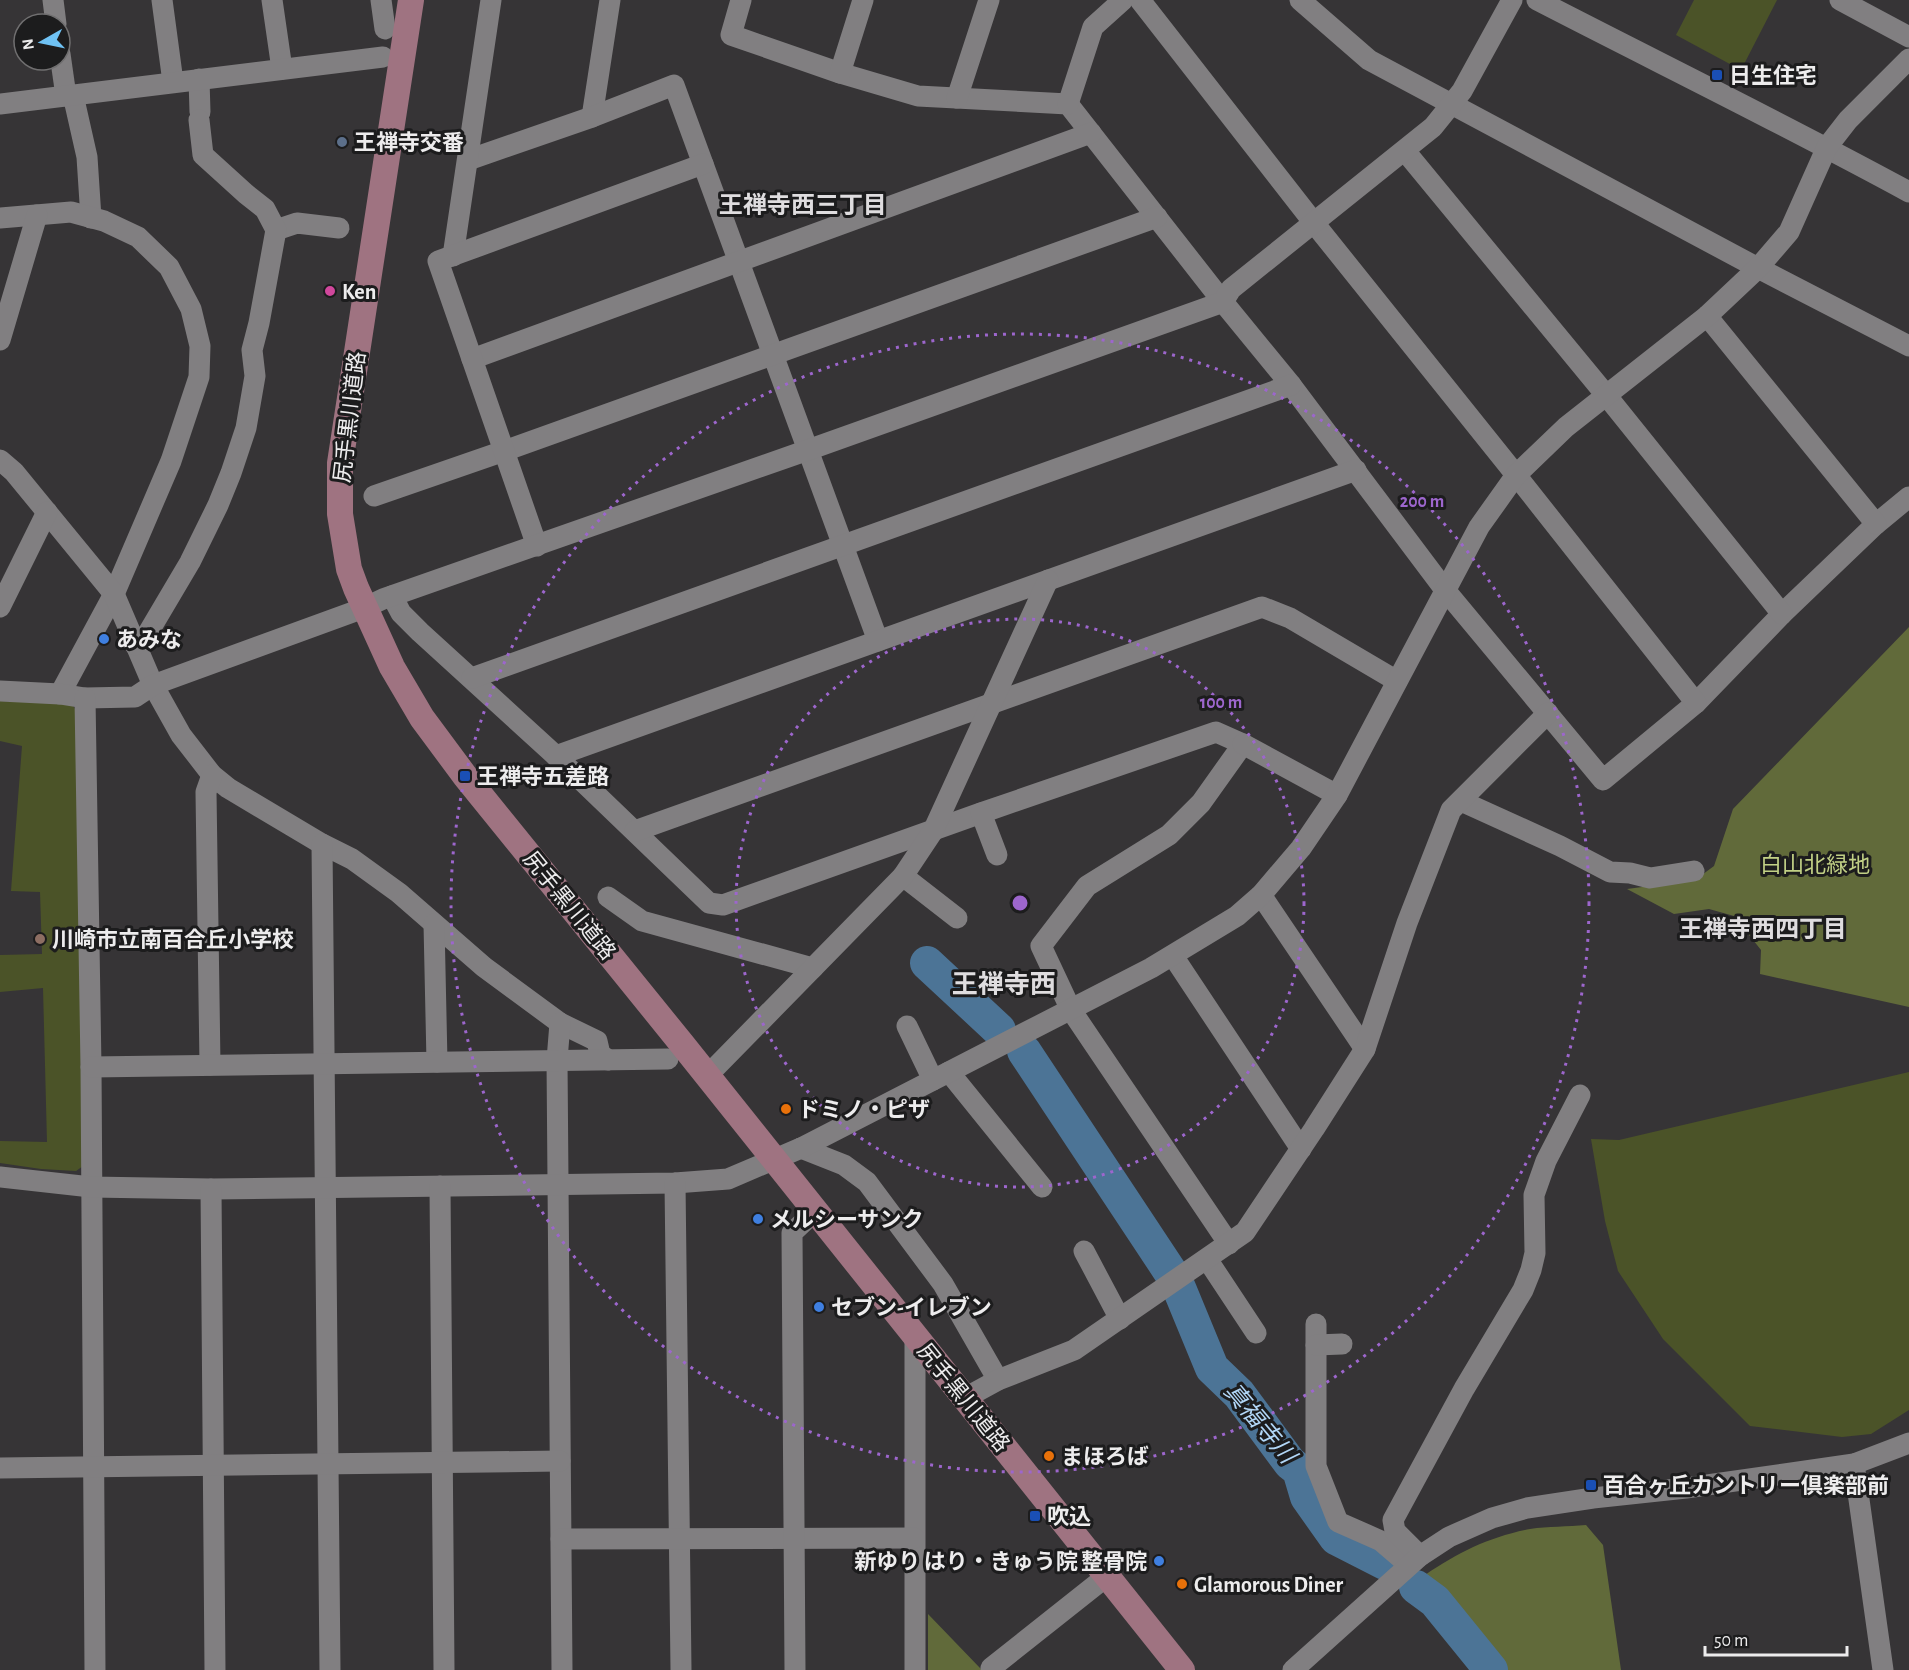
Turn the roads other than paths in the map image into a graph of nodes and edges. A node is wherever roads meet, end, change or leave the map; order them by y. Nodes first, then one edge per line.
1 (162, 0) edge
2 (273, 0) edge
3 (381, 0) edge
4 (411, 0) edge
5 (491, 0) edge
6 (610, 0) edge
7 (741, 0) edge
8 (863, 0) edge
9 (989, 0) edge
10 (1124, 0) edge
11 (1140, 0) edge
12 (1300, 0) edge
13 (1512, 0) edge
14 (1537, 0) edge
15 (1840, 0) edge
16 (385, 29) dead end
17 (1909, 37) edge
18 (383, 57) dead end
19 (1909, 59) edge
20 (282, 69) junction
21 (64, 72) edge
22 (840, 73) junction
23 (199, 79) junction
24 (173, 82) junction
25 (69, 96) junction
26 (957, 98) junction
27 (0, 104) edge
28 (1068, 104) junction
29 (1452, 104) junction
30 (592, 117) junction
31 (1091, 133) junction
32 (1827, 147) junction
33 (1405, 151) junction
34 (468, 160) junction
35 (703, 164) junction
36 (1909, 192) edge
37 (37, 215) junction
38 (1157, 217) junction
39 (0, 218) edge
40 (91, 218) junction
41 (1314, 224) junction
42 (339, 228) dead end
43 (276, 230) junction
44 (453, 256) junction
45 (739, 261) junction
46 (1758, 268) junction
47 (1222, 302) junction
48 (1707, 316) junction
49 (0, 340) edge
50 (1909, 346) edge
51 (773, 355) junction
52 (472, 359) junction
53 (1291, 385) junction
54 (1606, 395) junction
55 (808, 450) junction
56 (504, 451) junction
57 (0, 460) edge
58 (1356, 470) junction
59 (1516, 474) junction
60 (374, 496) dead end
61 (1909, 497) edge
62 (47, 512) junction
63 (1876, 524) junction
64 (537, 546) junction
65 (843, 546) junction
66 (1048, 580) junction
67 (1445, 590) junction
68 (114, 594) junction
69 (392, 596) junction
70 (0, 608) edge
71 (364, 608) junction
72 (1782, 615) junction
73 (878, 641) junction
74 (135, 645) junction
75 (472, 678) junction
76 (1397, 681) junction
77 (153, 686) junction
78 (0, 691) edge
79 (60, 694) junction
80 (85, 698) junction
81 (1696, 703) junction
82 (990, 704) junction
83 (1548, 713) junction
84 (1243, 744) junction
85 (556, 756) junction
86 (212, 775) junction
87 (1337, 795) junction
88 (1461, 801) junction
89 (981, 813) junction
90 (635, 831) junction
91 (933, 831) junction
92 (322, 844) junction
93 (997, 855) dead end
94 (1694, 871) dead end
95 (903, 876) junction
96 (1262, 895) junction
97 (608, 897) dead end
98 (957, 918) dead end
99 (434, 924) junction
100 (1173, 956) junction
101 (813, 968) junction
102 (1071, 1010) junction
103 (560, 1023) junction
104 (907, 1026) dead end
105 (1365, 1049) junction
106 (668, 1059) dead end
107 (556, 1060) junction
108 (608, 1060) junction
109 (437, 1062) junction
110 (324, 1063) junction
111 (210, 1065) junction
112 (91, 1066) junction
113 (707, 1076) junction
114 (941, 1076) junction
115 (1580, 1095) dead end
116 (801, 1148) junction
117 (1301, 1149) junction
118 (774, 1159) junction
119 (0, 1177) edge
120 (675, 1183) junction
121 (558, 1184) junction
122 (91, 1186) junction
123 (440, 1186) junction
124 (326, 1187) junction
125 (1042, 1187) dead end
126 (211, 1189) junction
127 (815, 1210) junction
128 (1229, 1244) junction
129 (1084, 1251) dead end
130 (1207, 1259) junction
131 (1120, 1318) junction
132 (1256, 1333) dead end
133 (915, 1335) junction
134 (1342, 1344) dead end
135 (998, 1380) junction
136 (965, 1398) junction
137 (1909, 1443) edge
138 (560, 1461) junction
139 (442, 1463) junction
140 (1854, 1464) junction
141 (328, 1465) junction
142 (213, 1466) junction
143 (0, 1468) edge
144 (93, 1468) junction
145 (914, 1538) junction
146 (561, 1539) junction
147 (679, 1539) junction
148 (794, 1539) junction
149 (1415, 1560) junction
150 (1107, 1576) junction
151 (95, 1670) edge
152 (215, 1670) edge
153 (330, 1670) edge
154 (444, 1670) edge
155 (562, 1670) edge
156 (681, 1670) edge
157 (795, 1670) edge
158 (915, 1670) edge
159 (992, 1670) edge
160 (1182, 1670) edge
161 (1293, 1670) edge
162 (1883, 1670) edge

1 - 24 street
2 - 20 street
3 - 16 street
4 - 71 main road, 尻手黒川道路
5 - 34 street
6 - 30 street
7 - 22 street
8 - 22 street
9 - 26 street
10 - 28 street
11 - 41 street
12 - 29 street
13 - 29 street
14 - 32 street
15 - 17 street
18 - 20 street
19 - 32 street
20 - 23 street
21 - 25 street
22 - 26 street
23 - 24 street
23 - 43 street
24 - 25 street
25 - 27 street
25 - 40 street
26 - 28 street
28 - 31 street
29 - 33 street
29 - 46 street
30 - 34 street
30 - 35 street
31 - 38 street
31 - 45 street
32 - 36 street
32 - 46 street
33 - 41 street
33 - 54 street
34 - 44 street
35 - 44 street
35 - 45 street
37 - 39 street
37 - 40 street
37 - 49 street
38 - 47 street
38 - 51 street
40 - 68 street
41 - 47 street
41 - 59 street
42 - 43 street
43 - 74 street
44 - 52 street
45 - 51 street
45 - 52 street
46 - 48 street
46 - 50 street
47 - 53 street
47 - 55 street
48 - 54 street
48 - 63 street
51 - 55 street
51 - 56 street
52 - 56 street
53 - 58 street
53 - 65 street
54 - 59 street
54 - 72 street
55 - 64 street
55 - 65 street
56 - 60 street
56 - 64 street
57 - 62 street
58 - 66 street
58 - 67 street
59 - 67 street
59 - 81 street
61 - 63 street
62 - 68 street
62 - 70 street
63 - 72 street
64 - 69 street
65 - 73 street
65 - 75 street
66 - 73 street
66 - 82 street
67 - 76 street
67 - 83 street
68 - 74 street
68 - 79 street
69 - 71 street
69 - 75 street
71 - 77 street
71 - 113 main road, 尻手黒川道路
72 - 81 street
73 - 85 street
74 - 77 street
75 - 85 street
76 - 82 street
76 - 87 street
77 - 80 street
77 - 86 street
78 - 79 street
79 - 80 street
80 - 112 street
81 - 83 street
82 - 90 street
82 - 91 street
83 - 88 street
84 - 87 street
84 - 89 street
84 - 102 street
85 - 90 street
86 - 92 street
86 - 111 street
87 - 96 street
88 - 94 street
88 - 105 street
89 - 91 street
89 - 93 street
90 - 91 street
91 - 95 street
92 - 99 street
92 - 110 street
95 - 98 street
95 - 101 street
96 - 100 street
96 - 105 street
97 - 101 street
99 - 103 street
99 - 109 street
100 - 102 street
100 - 117 street
101 - 113 street
102 - 114 street
102 - 128 street
103 - 107 street
103 - 108 street
104 - 114 street
105 - 117 street
106 - 108 street
107 - 108 street
107 - 109 street
107 - 121 street
109 - 110 street
110 - 111 street
110 - 124 street
111 - 112 street
112 - 122 street
113 - 118 main road, 尻手黒川道路
114 - 116 street
114 - 125 street
115 - 149 street
116 - 118 street
116 - 135 street
117 - 128 street
118 - 120 street
118 - 127 main road, 尻手黒川道路
119 - 122 street
120 - 121 street
120 - 147 street
121 - 123 street
121 - 138 street
122 - 126 street
122 - 144 street
123 - 124 street
123 - 139 street
124 - 126 street
124 - 141 street
126 - 142 street
127 - 133 main road, 尻手黒川道路
127 - 148 street
128 - 130 street
129 - 131 street
130 - 131 street
130 - 132 street
131 - 135 street
133 - 136 main road, 尻手黒川道路
133 - 145 street
134 - 149 street
135 - 136 street
136 - 150 main road, 尻手黒川道路
137 - 140 street
138 - 139 street
138 - 146 street
139 - 141 street
139 - 154 street
140 - 149 street
140 - 162 street
141 - 142 street
141 - 153 street
142 - 144 street
142 - 152 street
143 - 144 street
144 - 151 street
145 - 148 street
145 - 158 street
146 - 147 street
146 - 155 street
147 - 148 street
147 - 156 street
148 - 157 street
149 - 161 street
150 - 159 street
150 - 160 main road, 尻手黒川道路

